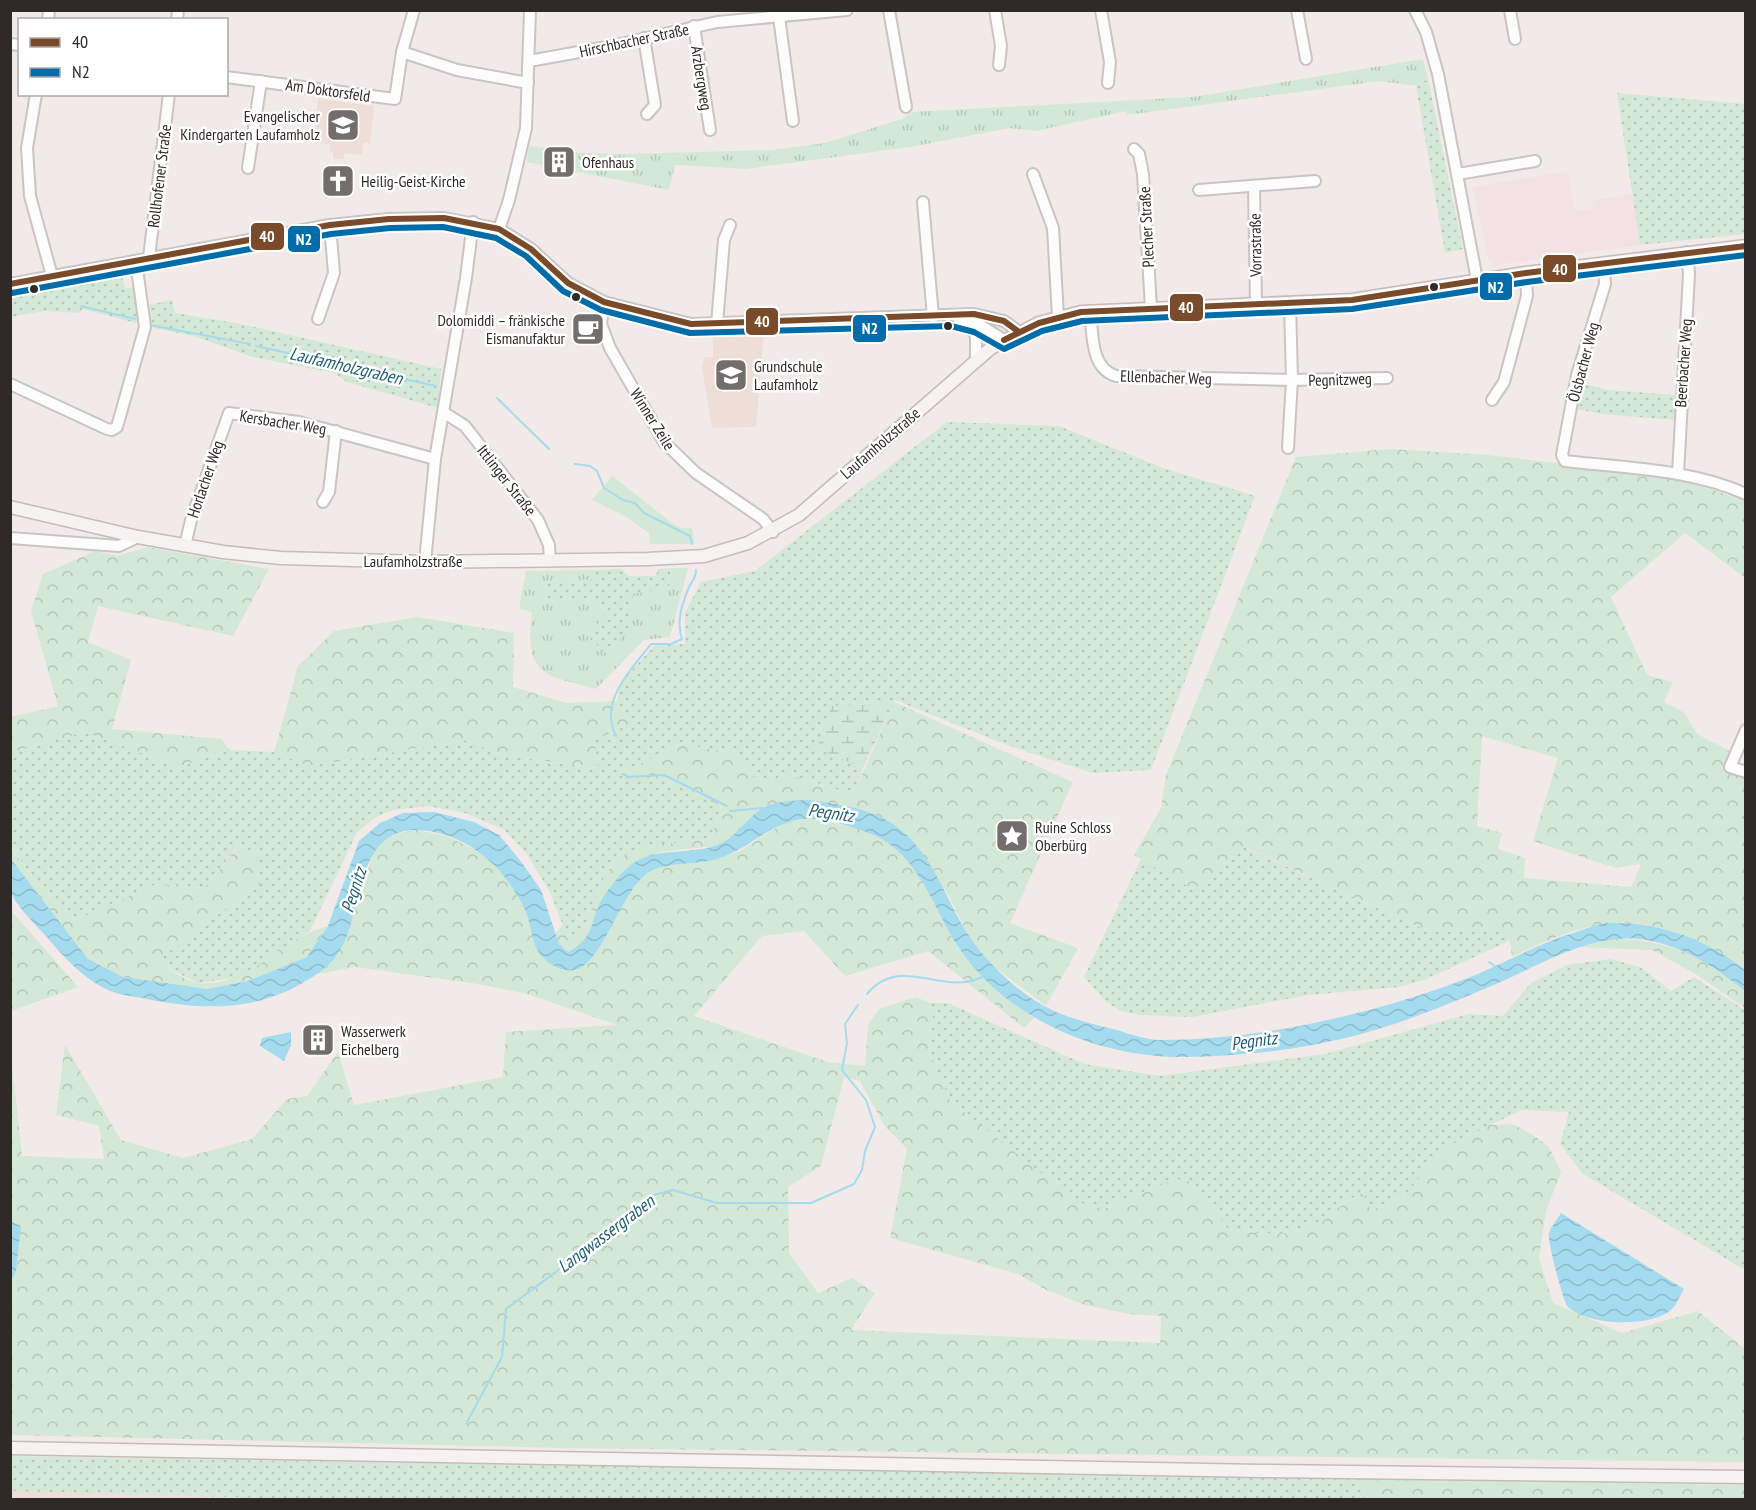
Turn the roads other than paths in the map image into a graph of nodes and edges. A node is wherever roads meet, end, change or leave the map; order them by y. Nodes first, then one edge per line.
1 (414, 10) edge
2 (530, 10) edge
3 (846, 10) edge
4 (889, 10) edge
5 (995, 10) edge
6 (1101, 10) edge
7 (1297, 10) edge
8 (1415, 10) edge
9 (1510, 10) edge
10 (717, 16) edge
11 (779, 17) junction
12 (694, 26) junction
13 (644, 38) junction
14 (1515, 39) dead end
15 (402, 52) junction
16 (1305, 59) dead end
17 (529, 61) junction
18 (999, 65) dead end
19 (228, 77) edge
20 (261, 81) junction
21 (528, 82) junction
22 (1108, 83) dead end
23 (36, 96) edge
24 (169, 96) edge
25 (906, 107) dead end
26 (647, 114) dead end
27 (793, 120) dead end
28 (710, 130) dead end
29 (1134, 149) dead end
30 (1535, 161) dead end
31 (248, 168) dead end
32 (1034, 174) dead end
33 (1458, 174) junction
34 (1315, 181) dead end
35 (1254, 186) junction
36 (1199, 190) dead end
37 (923, 202) dead end
38 (473, 222) junction
39 (330, 225) junction
40 (730, 225) dead end
41 (499, 229) junction
42 (1746, 246) edge
43 (1687, 252) junction
44 (149, 256) junction
45 (136, 261) junction
46 (1604, 263) junction
47 (1526, 273) junction
48 (52, 276) junction
49 (1478, 280) junction
50 (10, 284) edge
51 (604, 302) junction
52 (1290, 303) junction
53 (1256, 304) junction
54 (1150, 308) junction
55 (1090, 311) junction
56 (952, 316) junction
57 (933, 317) junction
58 (1058, 317) junction
59 (318, 319) dead end
60 (967, 321) junction
61 (717, 324) junction
62 (1019, 332) junction
63 (1004, 340) junction
64 (976, 360) junction
65 (1387, 378) dead end
66 (1292, 380) junction
67 (10, 384) edge
68 (1492, 400) dead end
69 (443, 412) junction
70 (229, 413) joint
71 (336, 431) junction
72 (1288, 448) dead end
73 (435, 459) junction
74 (1678, 474) junction
75 (1746, 495) edge
76 (323, 502) dead end
77 (10, 507) edge
78 (773, 532) junction
79 (138, 537) junction
80 (10, 538) edge
81 (185, 546) junction
82 (550, 561) junction
83 (424, 562) junction
84 (1746, 730) edge
85 (1746, 772) edge
86 (10, 1448) edge
87 (1746, 1478) edge

1 - 15 street
2 - 17 street
3 - 11 street, Hirschbacher Straße
4 - 25 street
5 - 18 street
6 - 22 street
7 - 16 street
8 - 33 street
9 - 14 street
10 - 11 street, Hirschbacher Straße
10 - 12 street, Hirschbacher Straße
11 - 27 street
12 - 13 street, Hirschbacher Straße
12 - 28 street, Arzbergweg
13 - 17 street, Hirschbacher Straße
13 - 26 street
15 - 20 street, Am Doktorsfeld
15 - 21 street
17 - 21 street
19 - 20 street, Am Doktorsfeld
20 - 31 street
21 - 41 street
23 - 48 street
24 - 44 street, Rollhofener Straße
29 - 54 street, Plecher Straße
30 - 33 street
32 - 58 street
33 - 49 street
34 - 35 street
35 - 36 street
35 - 53 street, Vorrastraße
37 - 57 street
38 - 39 street
38 - 41 street
38 - 69 street
39 - 44 street
39 - 59 street
40 - 61 street
41 - 51 street
42 - 43 main road, Laufamholzstraße
43 - 46 main road, Laufamholzstraße
43 - 74 street, Beerbacher Weg
44 - 45 street
45 - 48 street
45 - 67 street
46 - 47 main road, Laufamholzstraße
46 - 74 street, Ölsbacher Weg
47 - 49 main road, Laufamholzstraße
47 - 68 street
48 - 50 street
49 - 52 main road, Laufamholzstraße
51 - 61 street
51 - 78 street, Winner Zeile
52 - 53 main road, Laufamholzstraße
52 - 66 street, Pegnitzweg
53 - 54 main road, Laufamholzstraße
54 - 55 main road, Laufamholzstraße
55 - 58 main road, Laufamholzstraße
55 - 66 street, Ellenbacher Weg
56 - 57 street
56 - 60 street
56 - 62 street
57 - 61 street
58 - 62 main road, Laufamholzstraße
60 - 63 street
60 - 64 street
62 - 63 main road, Laufamholzstraße
63 - 64 main road, Laufamholzstraße
64 - 78 main road, Laufamholzstraße
65 - 66 street, Pegnitzweg
66 - 72 street, Pegnitzweg
69 - 73 street
69 - 82 street, Ittlinger Straße
70 - 71 street, Kersbacher Weg
70 - 81 street, Horlacher Weg
71 - 73 street, Kersbacher Weg
71 - 76 street, Kersbacher Weg
73 - 83 street
74 - 75 street
77 - 79 main road, Laufamholzstraße
78 - 82 main road, Laufamholzstraße
79 - 80 street
79 - 81 main road, Laufamholzstraße
81 - 83 main road, Laufamholzstraße
82 - 83 main road, Laufamholzstraße
84 - 85 street
86 - 87 main road

